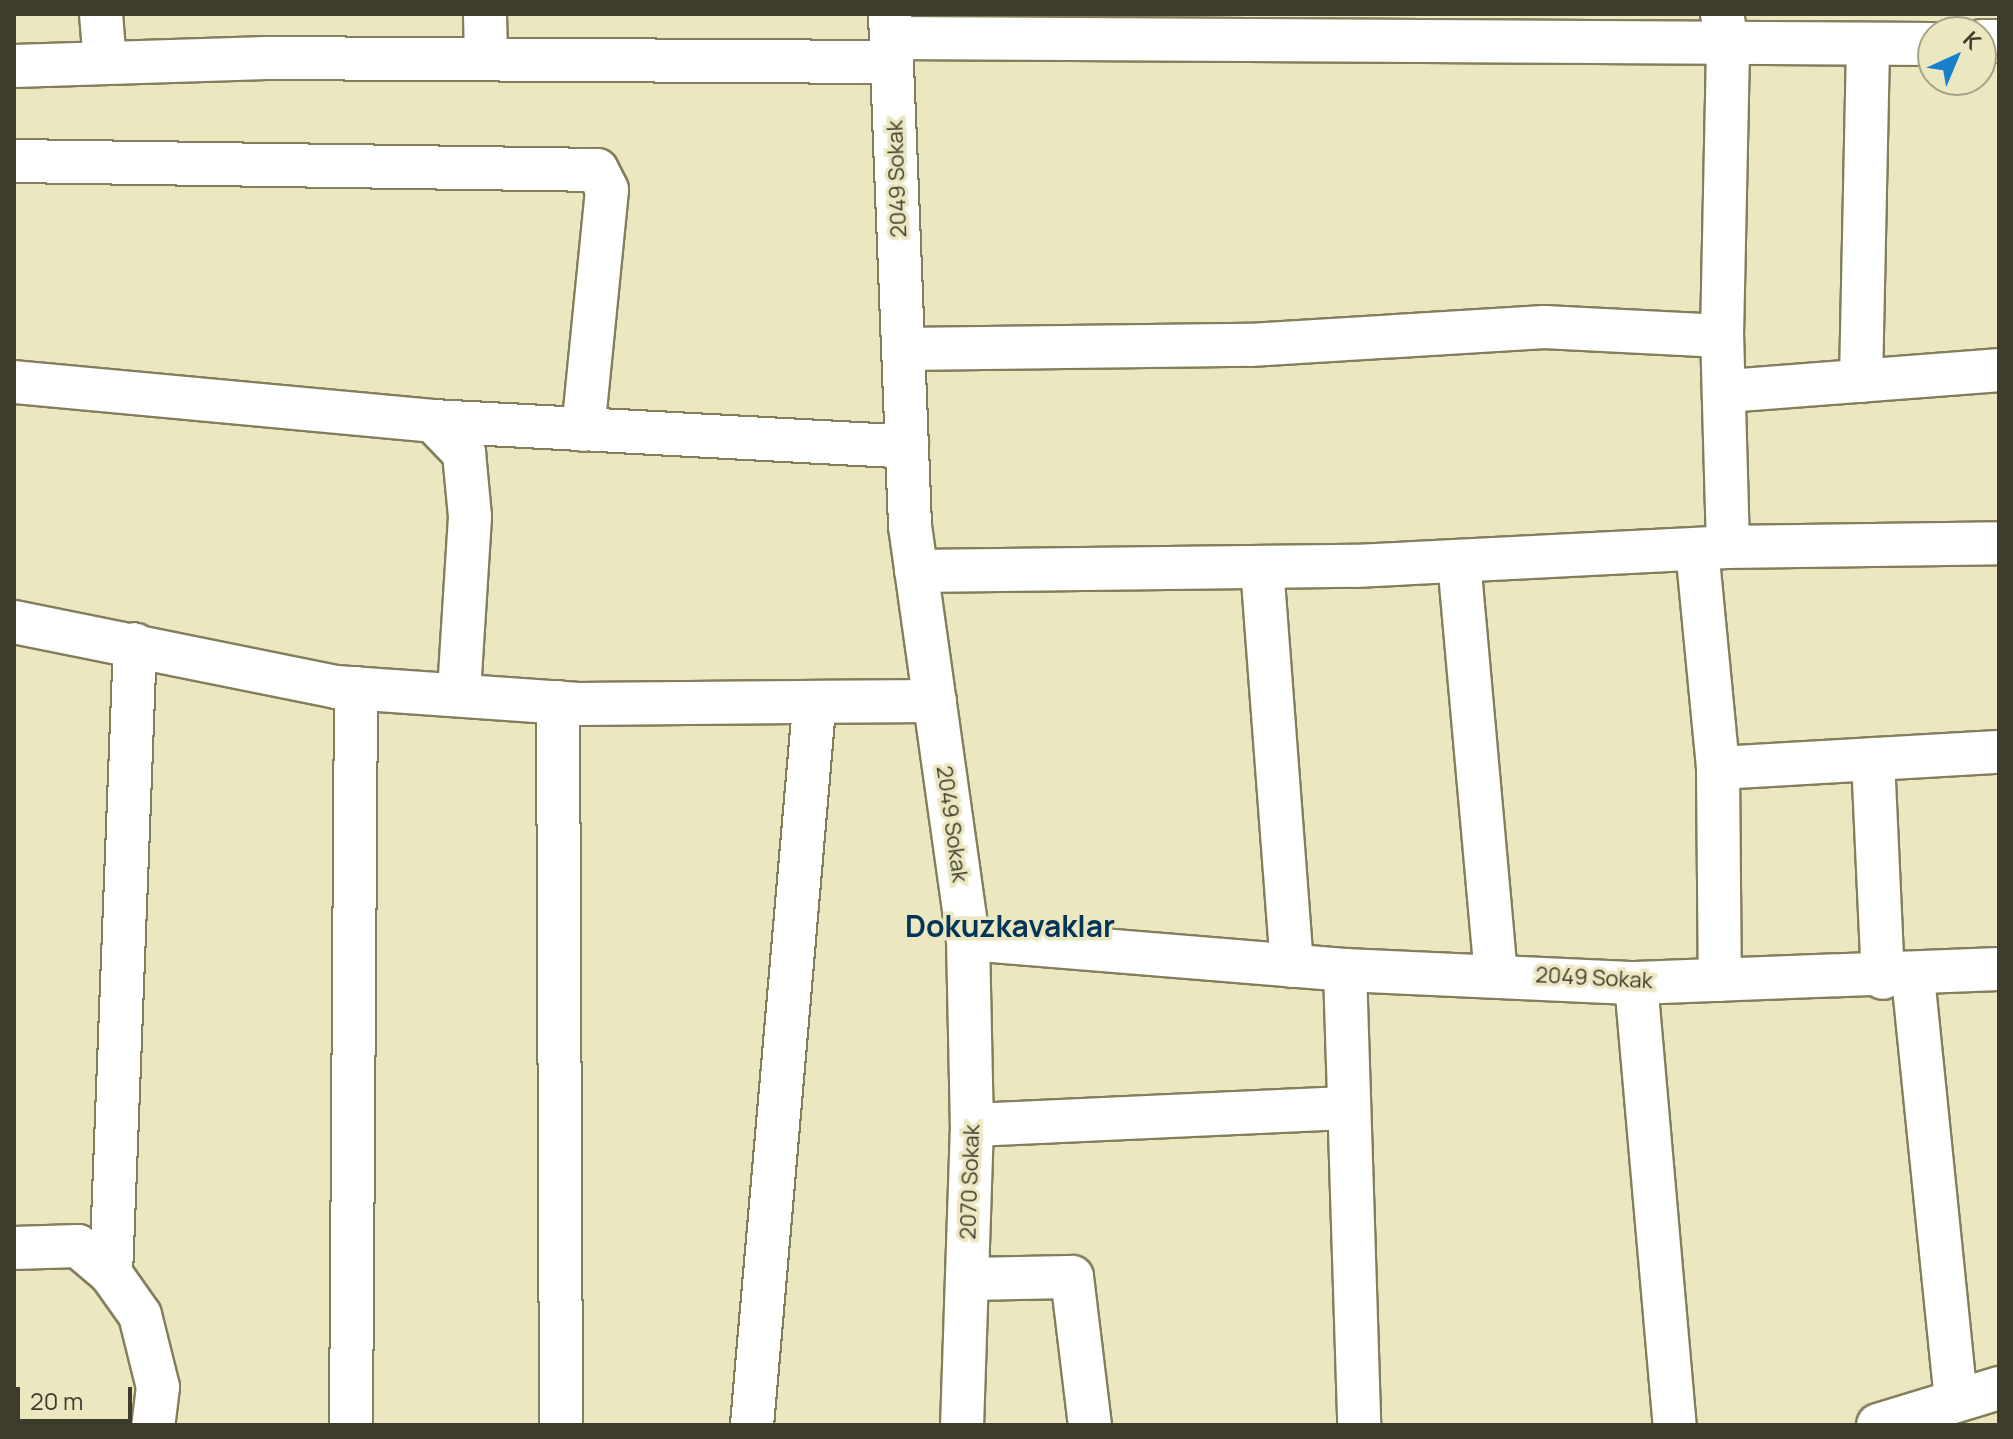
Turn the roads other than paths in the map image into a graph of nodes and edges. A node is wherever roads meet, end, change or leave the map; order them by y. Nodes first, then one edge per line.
1 (101, 14) edge
2 (485, 14) edge
3 (1490, 28) edge
4 (1725, 29) edge
5 (1900, 37) edge
6 (892, 38) edge
7 (486, 57) junction
8 (105, 63) junction
9 (14, 66) edge
10 (14, 161) edge
11 (1722, 336) junction
12 (903, 349) junction
13 (1999, 370) edge
14 (1861, 381) junction
15 (14, 382) edge
16 (1727, 391) junction
17 (433, 421) junction
18 (583, 430) junction
19 (907, 447) junction
20 (1999, 543) edge
21 (1712, 548) junction
22 (1459, 561) junction
23 (1262, 567) junction
24 (916, 571) junction
25 (14, 622) edge
26 (135, 644) junction
27 (356, 688) junction
28 (459, 693) junction
29 (935, 701) junction
30 (558, 702) junction
31 (814, 707) junction
32 (1999, 752) edge
33 (1873, 759) junction
34 (1718, 768) junction
35 (968, 939) junction
36 (1292, 966) junction
37 (1999, 969) edge
38 (1345, 970) junction
39 (1496, 973) junction
40 (1898, 977) junction
41 (1720, 980) junction
42 (1636, 983) junction
43 (1347, 1108) junction
44 (972, 1125) junction
45 (14, 1248) edge
46 (111, 1274) junction
47 (967, 1279) junction
48 (1999, 1388) edge
49 (1956, 1398) junction
50 (153, 1425) edge
51 (351, 1425) edge
52 (561, 1425) edge
53 (752, 1425) edge
54 (962, 1425) edge
55 (1090, 1425) edge
56 (1359, 1425) edge
57 (1675, 1425) edge
58 (1878, 1425) edge

1 - 8 street
2 - 7 street
3 - 4 street
3 - 6 street
4 - 5 street
4 - 11 street
5 - 14 street
6 - 7 street
6 - 12 street, 2049 Sokak
7 - 8 street
8 - 9 street
10 - 18 street
11 - 12 street
11 - 16 street
12 - 19 street, 2049 Sokak
13 - 14 street
14 - 16 street
15 - 17 street
16 - 21 street
17 - 18 street
17 - 28 street
18 - 19 street
19 - 24 street, 2049 Sokak
20 - 21 street
21 - 22 street
21 - 34 street
22 - 23 street
22 - 39 street
23 - 24 street
23 - 36 street
24 - 29 street, 2049 Sokak
25 - 26 street
26 - 27 street
26 - 46 street
27 - 28 street
27 - 51 street
28 - 30 street
29 - 31 street
29 - 35 street, 2049 Sokak
30 - 31 street
30 - 52 street
31 - 53 street
32 - 33 street
33 - 34 street
33 - 40 street
34 - 41 street
35 - 36 street, 2049 Sokak
35 - 44 street, 2070 Sokak
36 - 38 street, 2049 Sokak
37 - 40 street, 2049 Sokak
38 - 39 street, 2049 Sokak
38 - 43 street
39 - 42 street, 2049 Sokak
40 - 41 street, 2049 Sokak
40 - 49 street
41 - 42 street, 2049 Sokak
42 - 57 street
43 - 44 street
43 - 56 street
44 - 47 street, 2070 Sokak
45 - 46 street
46 - 50 street
47 - 54 street, 2070 Sokak
47 - 55 street
48 - 49 street
49 - 58 street

